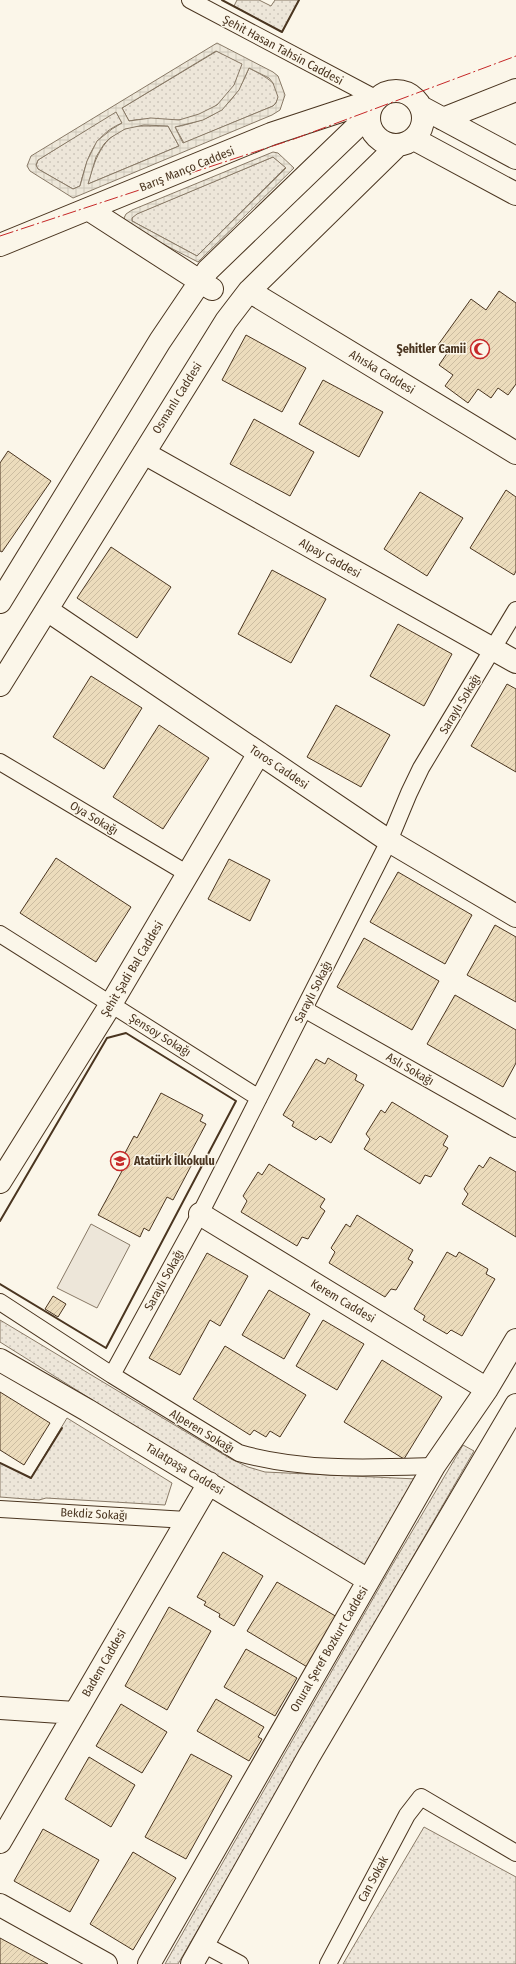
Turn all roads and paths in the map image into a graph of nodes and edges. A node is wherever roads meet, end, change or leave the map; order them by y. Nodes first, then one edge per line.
1 (190, 0) edge
2 (516, 90) edge
3 (373, 107) junction
4 (421, 107) junction
5 (443, 119) junction
6 (405, 143) junction
7 (516, 158) edge
8 (516, 194) edge
9 (88, 209) junction
10 (0, 245) edge
11 (215, 262) junction
12 (206, 285) junction
13 (249, 291) junction
14 (144, 453) junction
15 (516, 453) edge
16 (3, 589) edge
17 (47, 610) junction
18 (516, 610) edge
19 (493, 649) junction
20 (516, 662) edge
21 (0, 685) edge
22 (259, 753) junction
23 (0, 762) edge
24 (390, 841) junction
25 (188, 874) junction
26 (516, 916) edge
27 (0, 934) edge
28 (111, 1004) junction
29 (304, 1009) junction
30 (259, 1098) junction
31 (516, 1129) edge
32 (0, 1182) edge
33 (200, 1214) junction
34 (0, 1302) edge
35 (516, 1340) edge
36 (0, 1360) edge
37 (112, 1375) junction
38 (486, 1389) junction
39 (516, 1405) edge
40 (434, 1466) junction
41 (209, 1483) junction
42 (0, 1509) edge
43 (187, 1520) junction
44 (368, 1580) junction
45 (0, 1708) edge
46 (75, 1713) junction
47 (0, 1842) edge
48 (516, 1853) edge
49 (0, 1905) edge
50 (203, 1944) junction
51 (106, 1964) edge
52 (149, 1964) edge
53 (192, 1964) edge
54 (240, 1964) edge
55 (328, 1964) edge

1 - 3 street, Şehit Hasan Tahsin Caddesi
2 - 5 street
3 - 4 street
3 - 6 street
3 - 9 street, Barış Manço Caddesi
3 - 11 street
4 - 5 street
4 - 6 street
5 - 7 street
6 - 8 street
6 - 13 street, Osmanlı Caddesi
9 - 10 street, Barış Manço Caddesi
9 - 12 street
11 - 12 street
11 - 13 street
12 - 13 street
12 - 16 street
13 - 14 street, Osmanlı Caddesi
13 - 15 street, Ahıska Caddesi
14 - 17 street, Osmanlı Caddesi
14 - 19 street, Alpay Caddesi
17 - 21 street, Osmanlı Caddesi
17 - 22 street, Toros Caddesi
18 - 19 street, Saraylı Sokağı
19 - 20 street, Alpay Caddesi
19 - 24 street, Saraylı Sokağı
22 - 24 street, Toros Caddesi
22 - 25 street, Şehit Şadi Bal Caddesi
23 - 25 street, Oya Sokağı
24 - 26 street, Toros Caddesi
24 - 29 street, Saraylı Sokağı
25 - 28 street, Şehit Şadi Bal Caddesi
27 - 28 street, Şensoy Sokağı
28 - 30 street, Şensoy Sokağı
28 - 32 street, Şehit Şadi Bal Caddesi
29 - 30 street, Saraylı Sokağı
29 - 31 street, Aslı Sokağı
30 - 33 street, Saraylı Sokağı
33 - 37 street, Saraylı Sokağı
33 - 38 street, Kerem Caddesi
34 - 37 street, Alperen Sokağı
35 - 38 street, Onural Şeref Bozkurt Caddesi
36 - 41 street, Talatpaşa Caddesi
37 - 40 street, Alperen Sokağı
38 - 40 street, Onural Şeref Bozkurt Caddesi
39 - 50 street
40 - 44 street, Onural Şeref Bozkurt Caddesi
41 - 43 street, Badem Caddesi
41 - 44 street, Talatpaşa Caddesi
42 - 43 street, Bekdiz Sokağı
43 - 46 street, Badem Caddesi
44 - 52 street, Onural Şeref Bozkurt Caddesi
45 - 46 street
46 - 47 street, Badem Caddesi
48 - 55 street, Can Sokak
49 - 51 street
50 - 53 street
50 - 54 street

